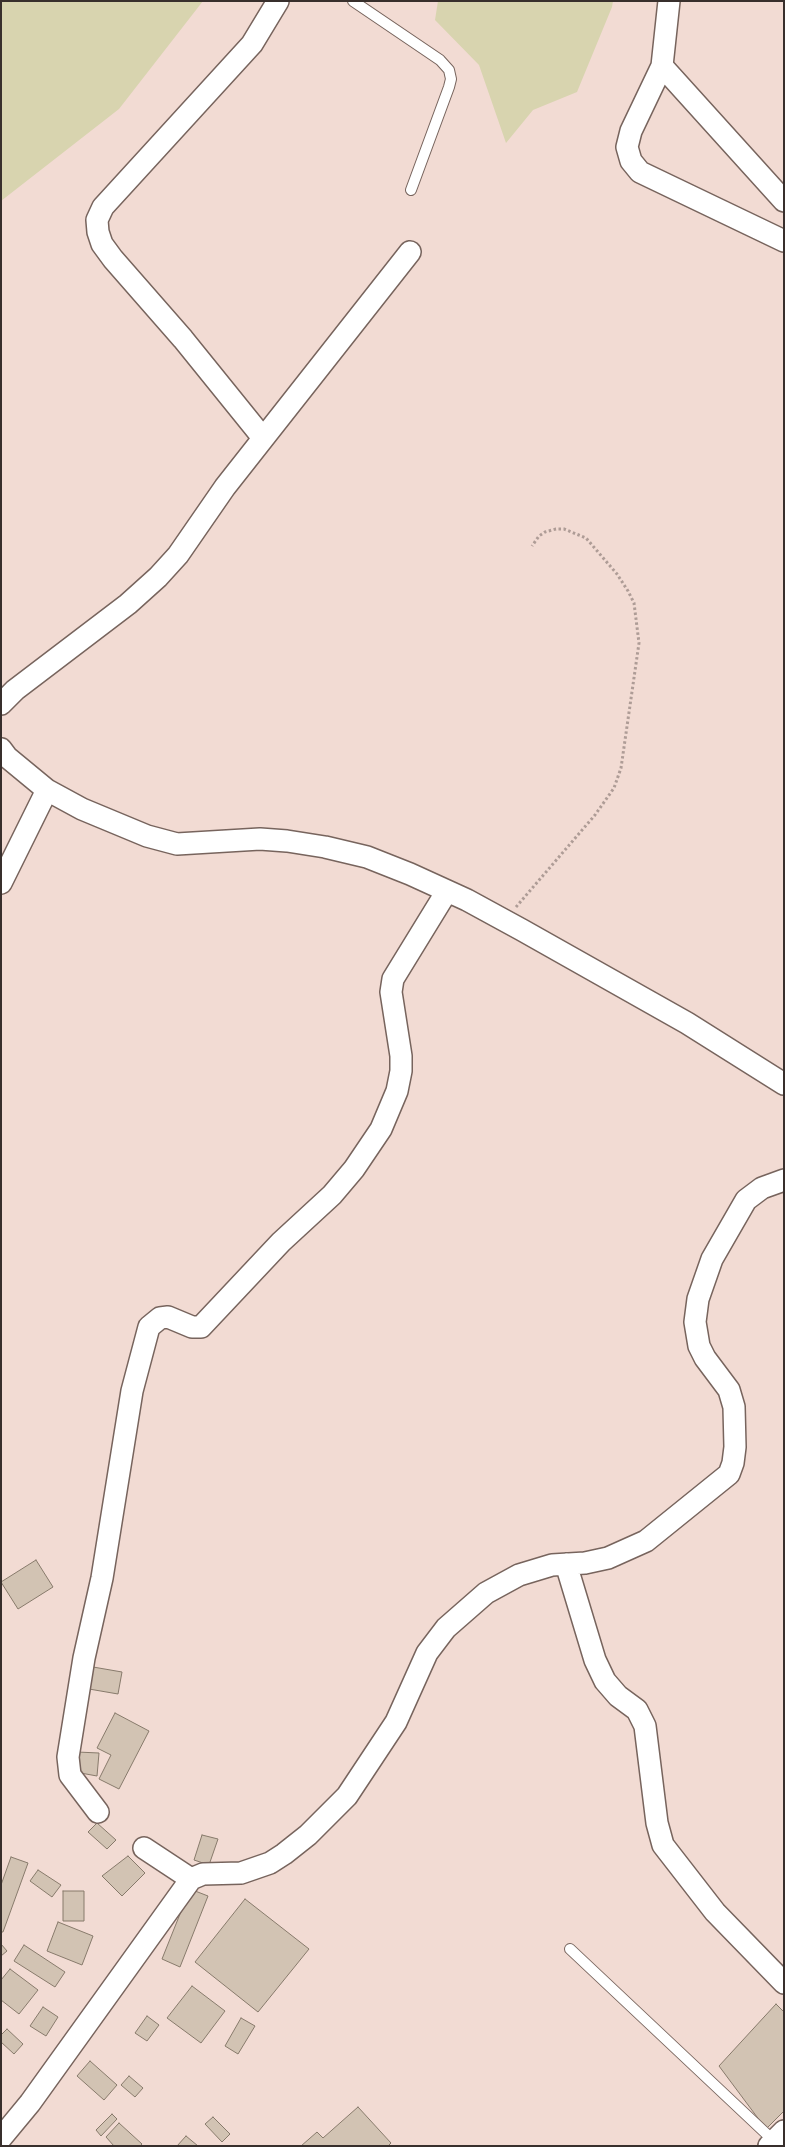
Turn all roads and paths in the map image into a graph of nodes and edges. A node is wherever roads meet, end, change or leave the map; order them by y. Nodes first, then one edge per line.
1 (278, 1) edge
2 (353, 1) edge
3 (669, 1) edge
4 (662, 66) junction
5 (411, 190) dead end
6 (784, 201) edge
7 (784, 241) edge
8 (410, 252) dead end
9 (263, 438) junction
10 (532, 546) dead end
11 (1, 704) edge
12 (1, 749) edge
13 (47, 790) junction
14 (1, 883) edge
15 (447, 891) junction
16 (505, 921) junction
17 (784, 1084) edge
18 (784, 1180) edge
19 (566, 1564) junction
20 (98, 1812) dead end
21 (144, 1848) dead end
22 (191, 1879) junction
23 (570, 1949) dead end
24 (784, 1982) edge
25 (1, 2138) edge
26 (775, 2139) edge

1 - 9 street
2 - 5 lane
3 - 4 street
4 - 6 street
4 - 7 street
8 - 9 street
9 - 11 street
10 - 16 path
12 - 13 street
13 - 14 street
13 - 15 street
15 - 16 street
15 - 20 street
16 - 17 street
18 - 19 street
19 - 22 street
19 - 24 street
21 - 22 street
22 - 25 street
23 - 26 lane

